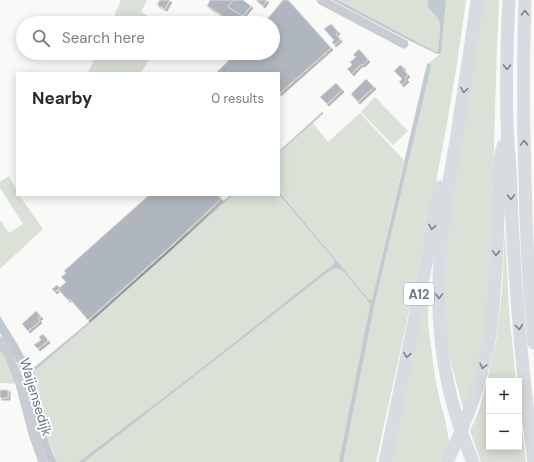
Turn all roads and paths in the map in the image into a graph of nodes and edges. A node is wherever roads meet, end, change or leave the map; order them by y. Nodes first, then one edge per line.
1 (321, 0) edge
2 (477, 0) edge
3 (509, 0) edge
4 (525, 0) edge
5 (404, 44) dead end
6 (507, 122) junction
7 (455, 145) junction
8 (525, 182) junction
9 (534, 230) edge
10 (0, 341) edge
11 (534, 343) edge
12 (472, 461) edge
13 (43, 462) edge
14 (385, 462) edge
15 (447, 462) edge
16 (534, 462) edge

1 - 5 street
2 -> 7 highway, A12
3 -> 6 highway
8 -> 4 highway
6 -> 15 highway
6 -> 16 highway
7 -> 12 highway, A12
7 -> 14 highway, A12
8 - 9 highway
8 - 11 highway
10 - 13 street, Waijensedijk

